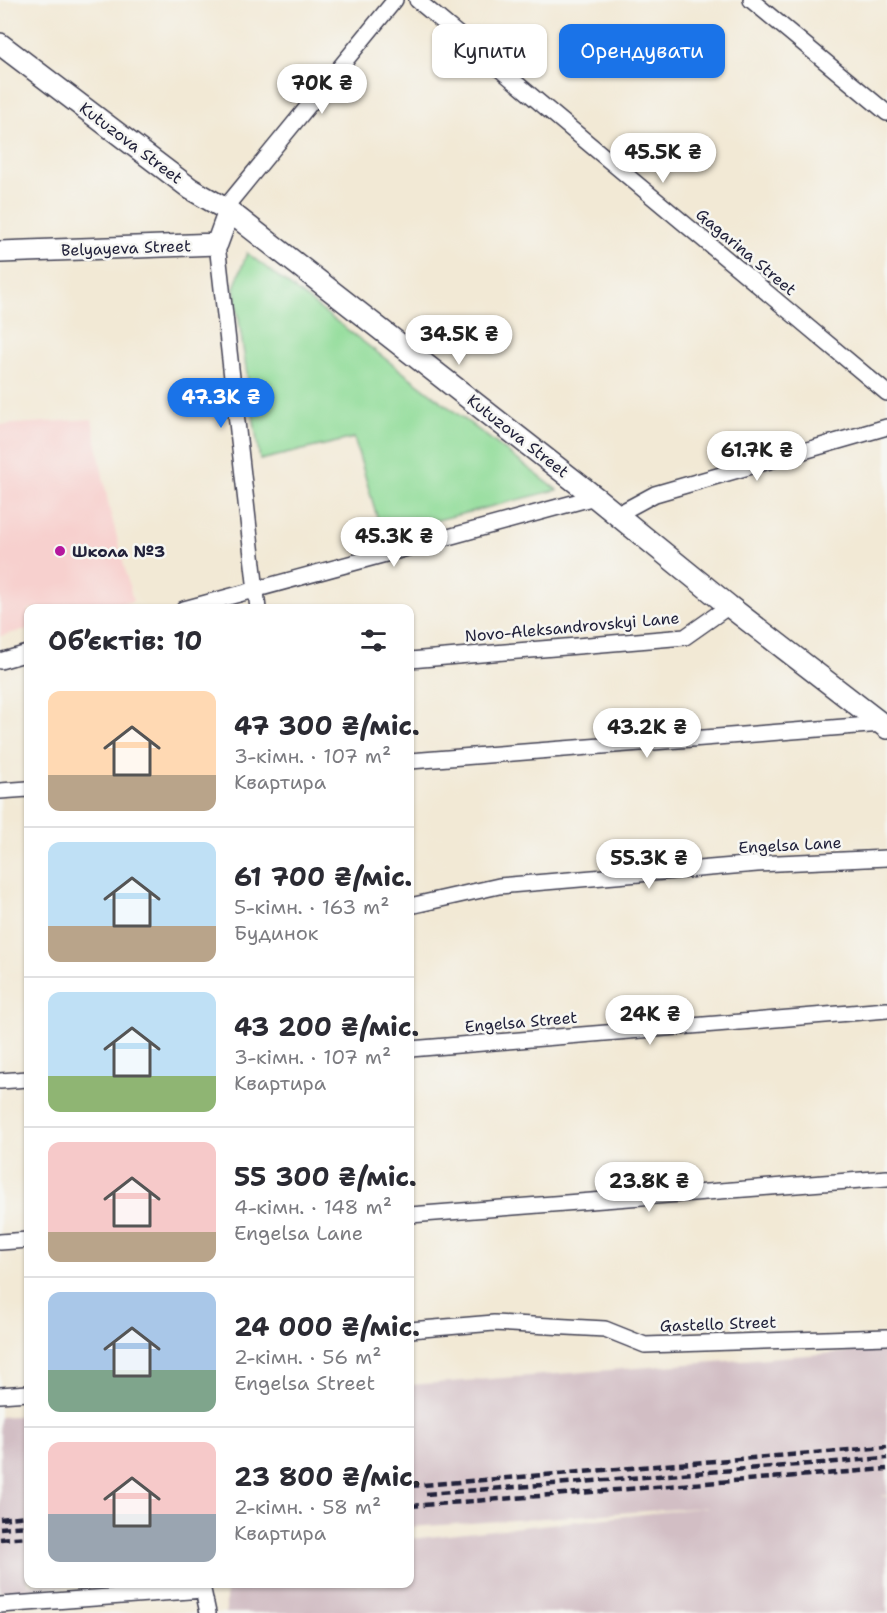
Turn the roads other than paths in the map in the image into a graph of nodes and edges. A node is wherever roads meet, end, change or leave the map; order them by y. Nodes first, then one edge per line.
1 (395, 0) edge
2 (417, 0) edge
3 (751, 0) edge
4 (0, 44) edge
5 (887, 113) edge
6 (227, 210) junction
7 (217, 244) junction
8 (0, 252) edge
9 (887, 393) edge
10 (887, 427) edge
11 (595, 496) junction
12 (618, 514) junction
13 (256, 589) junction
14 (202, 604) edge
15 (258, 604) edge
16 (729, 606) junction
17 (24, 654) edge
18 (414, 660) edge
19 (0, 661) edge
20 (885, 726) edge
21 (414, 761) edge
22 (24, 789) edge
23 (0, 791) edge
24 (887, 858) edge
25 (414, 905) edge
26 (887, 1010) edge
27 (414, 1049) edge
28 (24, 1079) edge
29 (0, 1081) edge
30 (887, 1178) edge
31 (414, 1215) edge
32 (24, 1240) edge
33 (0, 1242) edge
34 (414, 1330) edge
35 (887, 1337) edge
36 (24, 1393) edge
37 (0, 1395) edge
38 (0, 1605) edge
39 (208, 1613) edge

1 - 6 street
2 - 9 street, Gagarina Street
3 - 5 street
4 - 6 main road, Kutuzova Street
6 - 7 main road
6 - 11 main road, Kutuzova Street
7 - 8 main road, Belyayeva Street
7 - 13 street
10 - 12 street
11 - 12 main road, Kutuzova Street
11 - 13 street
12 - 16 main road, Kutuzova Street
13 - 14 street
13 - 15 street
16 - 18 street, Novo-Aleksandrovskyi Lane
16 - 20 main road, Kutuzova Street
17 - 19 street
20 - 21 street
22 - 23 street
24 - 25 street, Engelsa Lane
26 - 27 street, Engelsa Street
28 - 29 street
30 - 31 street
32 - 33 street
34 - 35 street, Gastello Street
36 - 37 street
38 - 39 street

